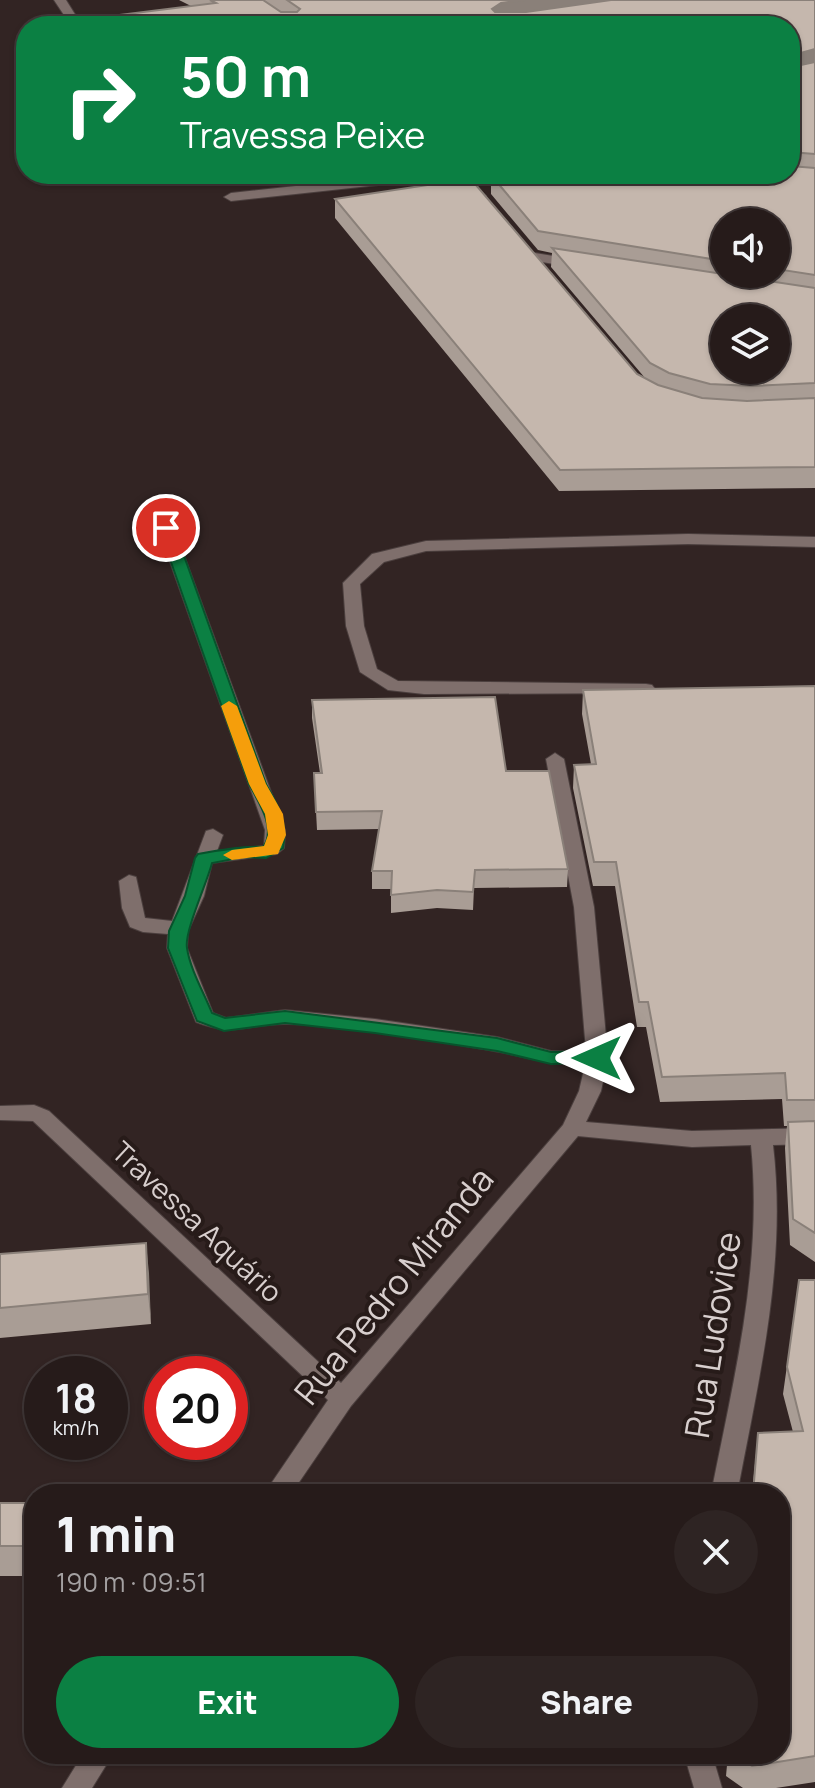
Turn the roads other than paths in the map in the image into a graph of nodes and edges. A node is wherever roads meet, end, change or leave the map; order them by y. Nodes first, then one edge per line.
1 (60, 0) edge
2 (70, 16) dead end
3 (351, 184) edge
4 (460, 184) edge
5 (231, 197) dead end
6 (493, 210) edge
7 (534, 257) edge
8 (596, 267) edge
9 (166, 528) dead end
10 (815, 542) edge
11 (662, 689) edge
12 (555, 759) dead end
13 (213, 835) dead end
14 (204, 858) junction
15 (129, 881) dead end
16 (180, 927) junction
17 (597, 1058) junction
18 (0, 1113) edge
19 (572, 1128) junction
20 (815, 1136) edge
21 (761, 1138) junction
22 (342, 1399) junction
23 (284, 1484) edge
24 (726, 1484) edge
25 (92, 1764) edge
26 (701, 1764) edge
27 (76, 1788) edge
28 (708, 1788) edge

1 - 2 street
3 - 5 street
4 - 6 street
7 - 8 street
9 - 14 street
10 - 11 street
12 - 17 street, Rua Pedro Miranda
13 - 14 street
14 - 16 street
15 - 16 street
16 - 17 street
17 - 19 street, Rua Pedro Miranda
18 - 22 street, Travessa Aquário
19 - 21 street
19 - 22 street, Rua Pedro Miranda
20 - 21 street
21 - 24 street, Rua Ludovice
22 - 23 street, Rua Pedro Miranda
25 - 27 street
26 - 28 street

